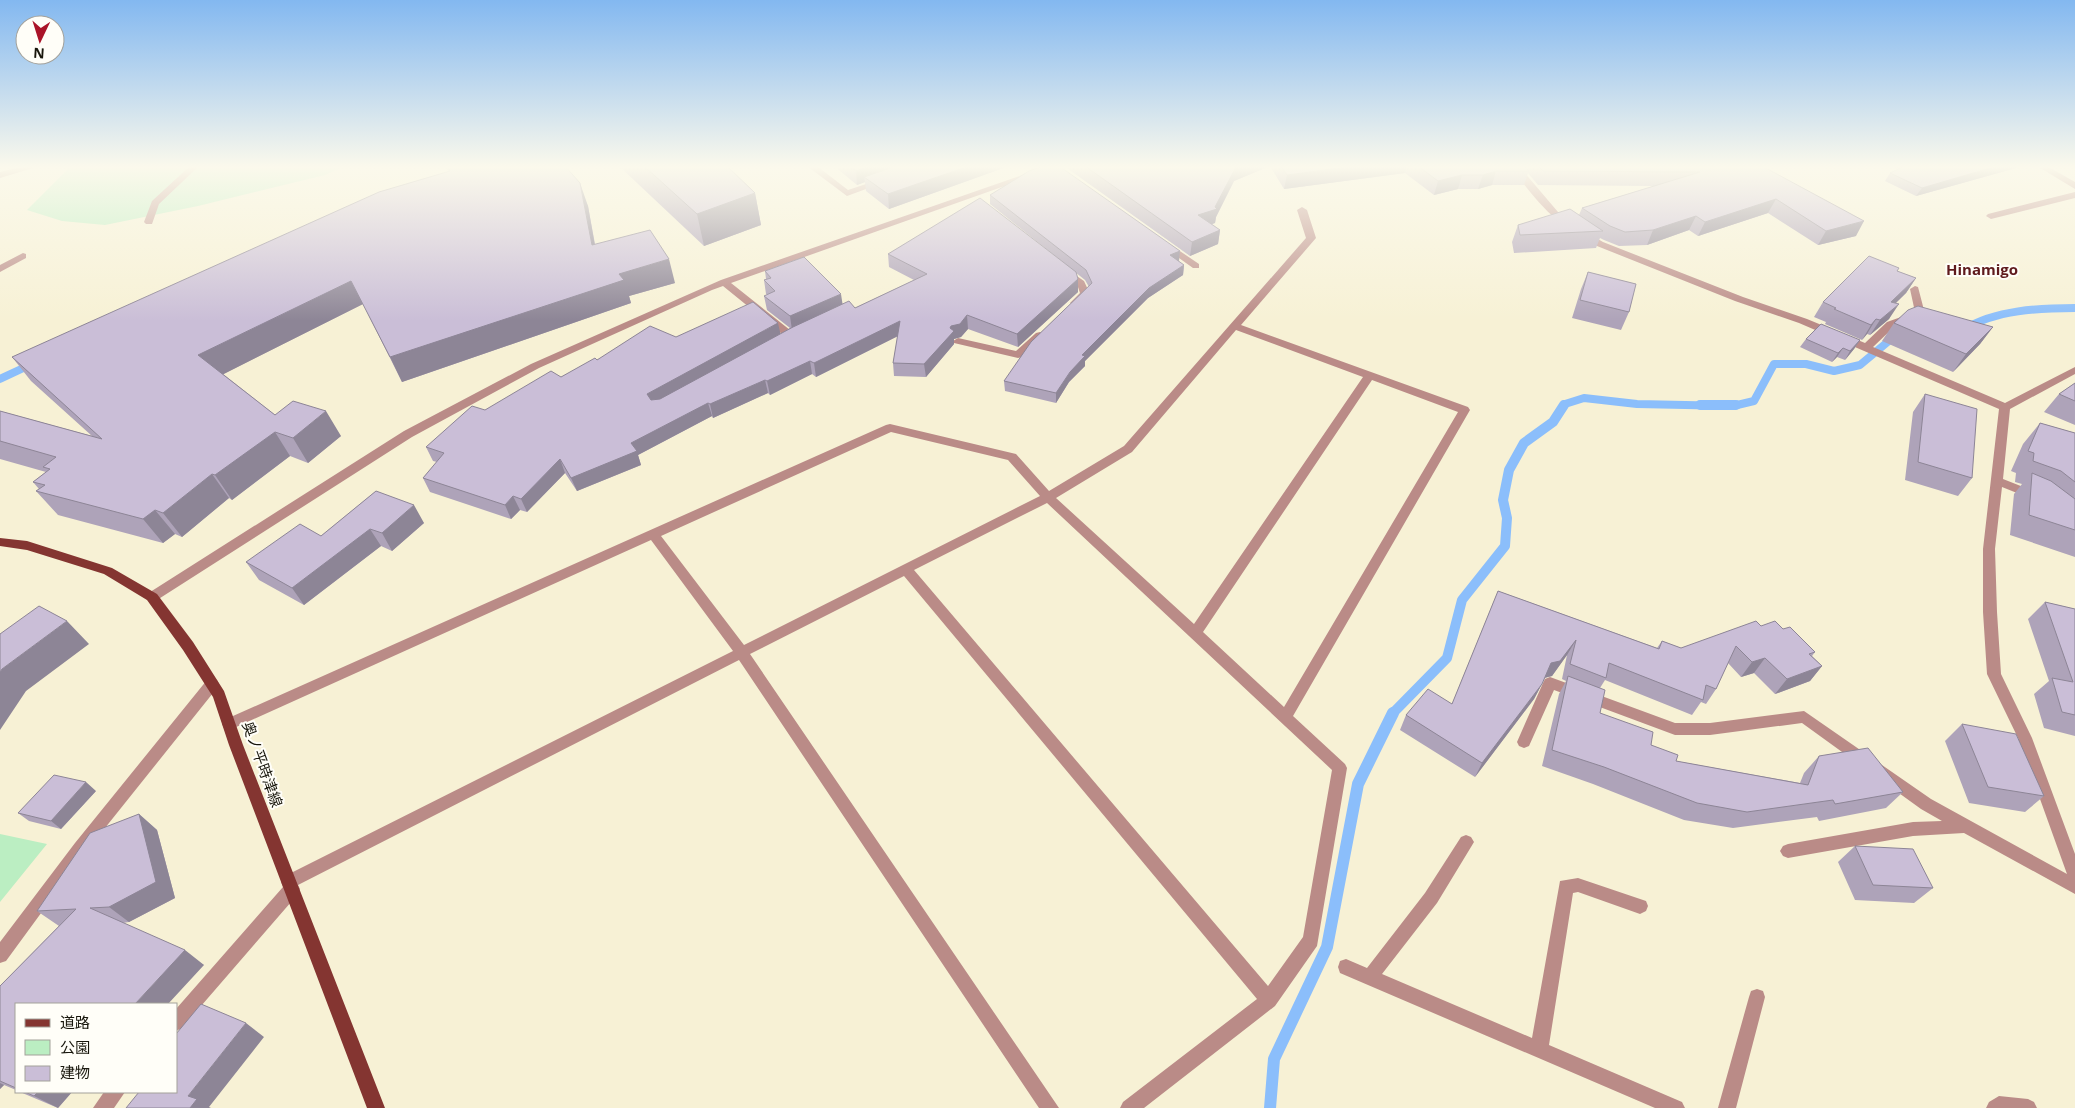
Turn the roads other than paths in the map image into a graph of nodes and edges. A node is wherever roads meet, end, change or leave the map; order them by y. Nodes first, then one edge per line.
1 (150, 218) edge
2 (918, 218) edge
3 (1304, 218) edge
4 (1561, 218) edge
5 (149, 222) dead end
6 (1157, 238) edge
7 (23, 256) dead end
8 (1059, 266) edge
9 (1196, 266) dead end
10 (0, 268) edge
11 (724, 282) junction
12 (1915, 289) edge
13 (1070, 308) edge
14 (1234, 326) junction
15 (1048, 328) edge
16 (791, 336) edge
17 (958, 341) dead end
18 (1866, 347) junction
19 (2075, 370) edge
20 (1370, 375) junction
21 (2005, 407) junction
22 (1998, 481) junction
23 (1048, 496) junction
24 (2044, 502) edge
25 (652, 533) junction
26 (0, 542) edge
27 (906, 569) junction
28 (152, 597) junction
29 (1195, 633) junction
30 (742, 653) junction
31 (212, 684) junction
32 (1285, 717) junction
33 (229, 724) junction
34 (1524, 742) dead end
35 (1967, 826) junction
36 (1466, 842) dead end
37 (1788, 851) dead end
38 (2075, 875) edge
39 (290, 886) junction
40 (2075, 887) edge
41 (1640, 906) dead end
42 (0, 955) edge
43 (1346, 967) dead end
44 (1370, 977) junction
45 (1757, 997) dead end
46 (1269, 1000) junction
47 (178, 1020) edge
48 (1539, 1050) junction
49 (115, 1093) edge
50 (102, 1108) edge
51 (376, 1108) edge
52 (1050, 1108) edge
53 (1129, 1108) edge
54 (1676, 1108) edge
55 (1727, 1108) edge
56 (1995, 1108) edge
57 (2028, 1108) edge

1 - 5 street
2 - 11 street
3 - 14 street
4 - 18 street
6 - 9 street
7 - 10 street
8 - 13 street
11 - 16 street
11 - 28 street
12 - 18 street
14 - 20 street
14 - 23 street
15 - 17 street
18 - 21 street
19 - 21 street
20 - 29 street
20 - 32 street
21 - 22 street
22 - 24 street
22 - 38 street
23 - 25 street
23 - 27 street
23 - 29 street
25 - 30 street
25 - 33 street
26 - 28 main road, 奥ノ平時津線
27 - 30 street
27 - 46 street
28 - 31 main road, 奥ノ平時津線
29 - 32 street
30 - 39 street
30 - 52 street
31 - 33 main road, 奥ノ平時津線
31 - 42 street
32 - 46 street
33 - 39 main road, 奥ノ平時津線
34 - 35 street
35 - 37 street
35 - 40 street
36 - 44 street
39 - 47 street
39 - 51 main road, 奥ノ平時津線
41 - 48 street
43 - 44 street
44 - 48 street
45 - 55 street
46 - 53 street
48 - 54 street
49 - 50 street
56 - 57 street

